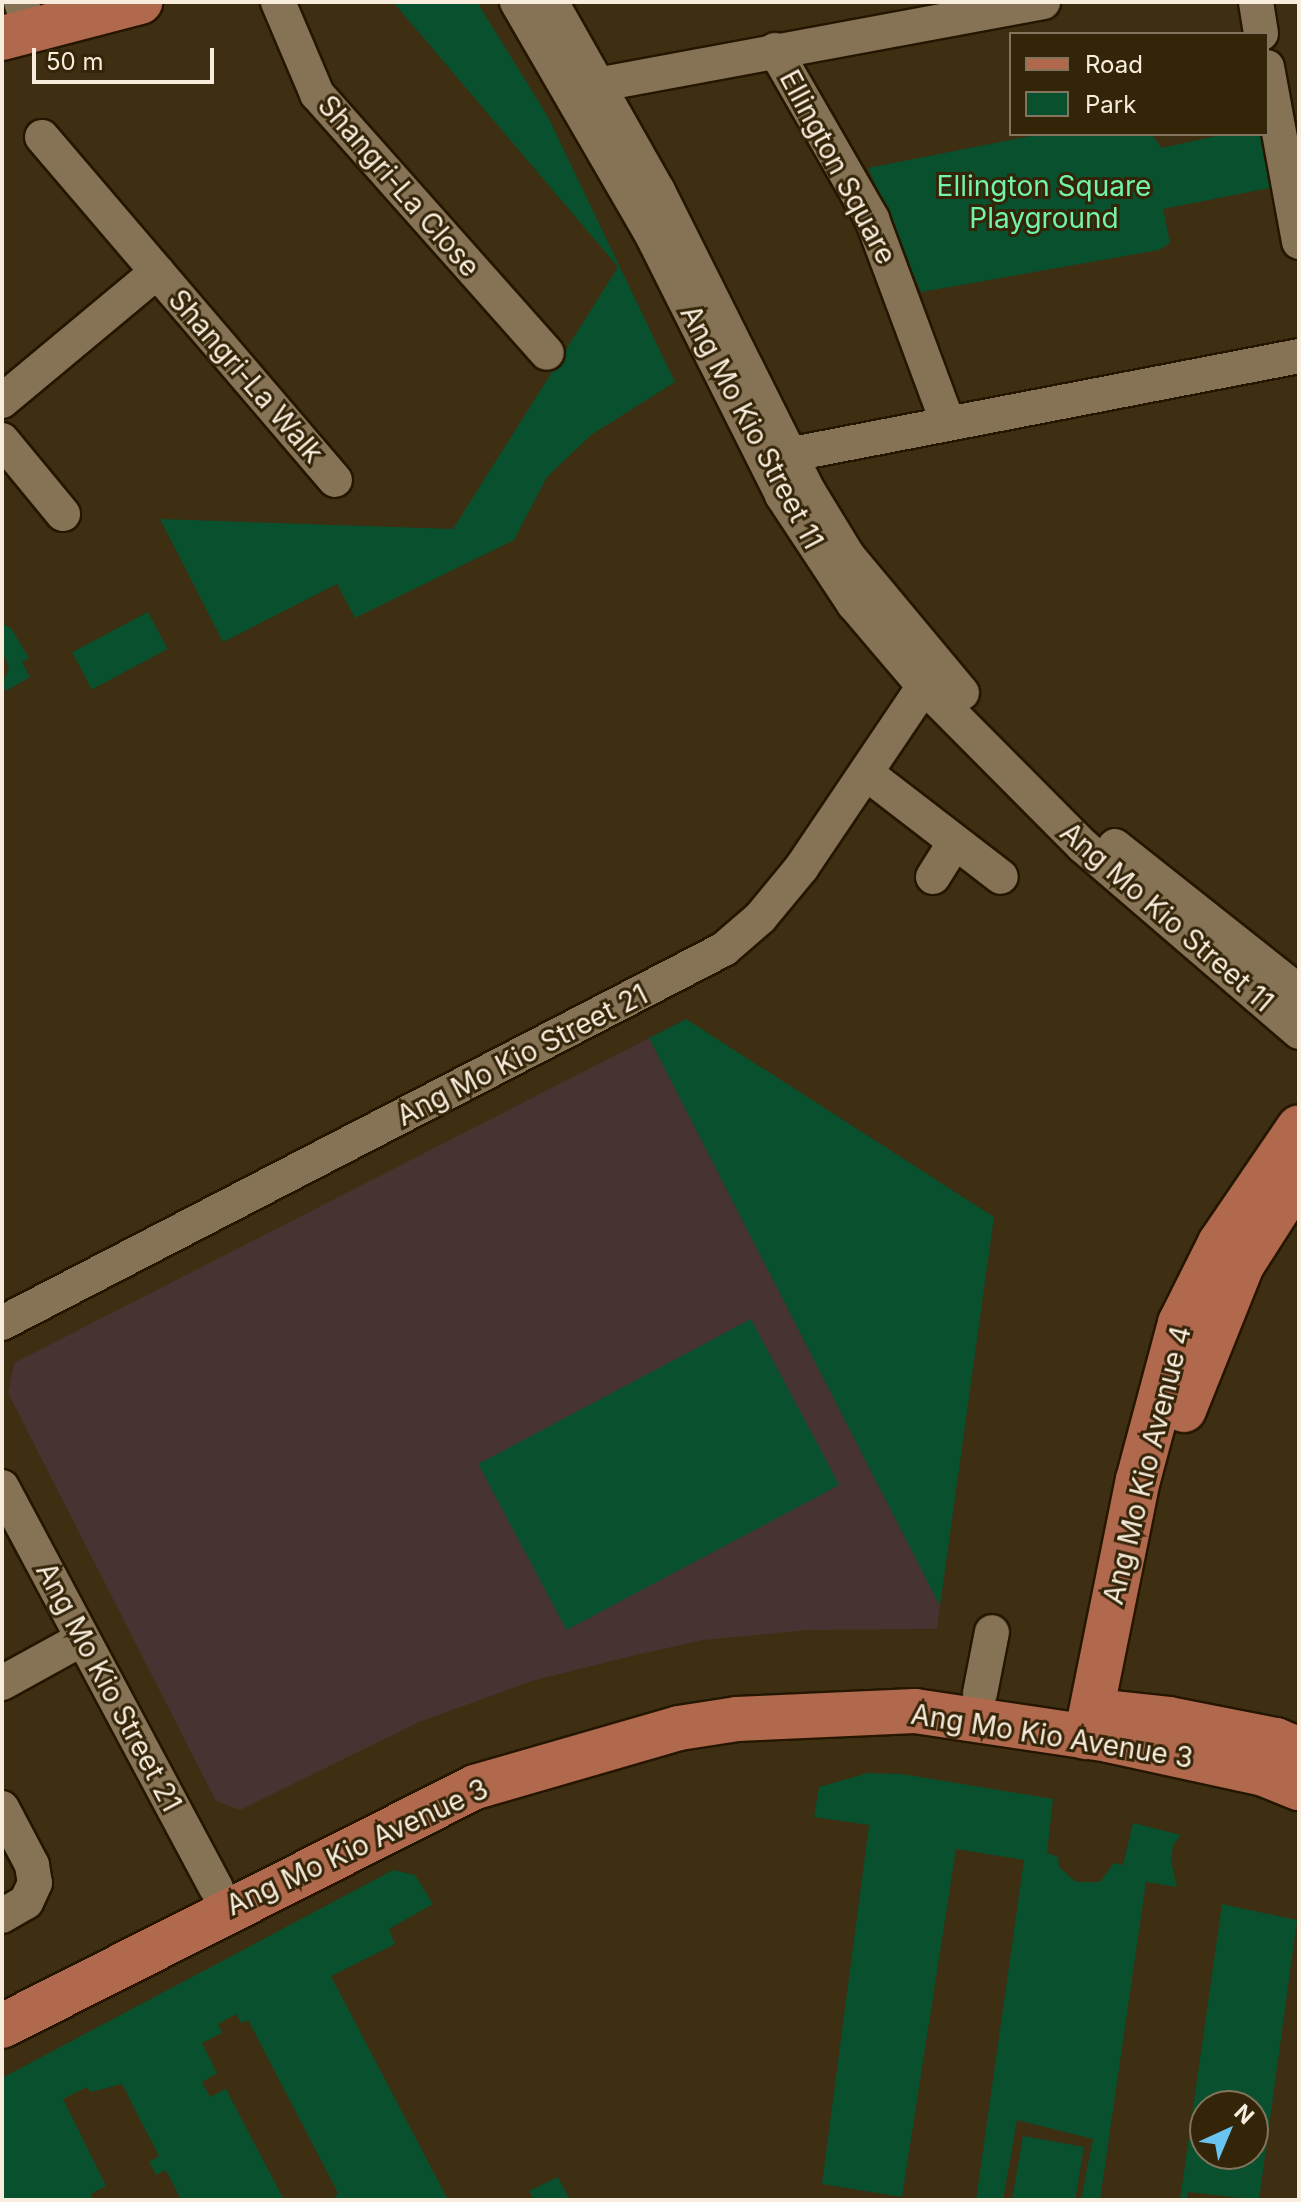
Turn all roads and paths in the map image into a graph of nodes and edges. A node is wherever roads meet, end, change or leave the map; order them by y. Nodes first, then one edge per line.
1 (140, 2) edge
2 (278, 2) edge
3 (517, 2) edge
4 (551, 2) edge
5 (1043, 2) edge
6 (1256, 2) edge
7 (18, 14) edge
8 (1261, 32) edge
9 (775, 50) junction
10 (1269, 78) edge
11 (586, 86) junction
12 (42, 137) dead end
13 (1299, 242) edge
14 (157, 272) junction
15 (547, 353) dead end
16 (1299, 356) edge
17 (2, 401) edge
18 (947, 421) junction
19 (2, 440) edge
20 (778, 456) junction
21 (335, 480) dead end
22 (63, 514) dead end
23 (930, 675) junction
24 (866, 773) junction
25 (954, 844) junction
26 (933, 877) dead end
27 (1001, 877) dead end
28 (1299, 992) edge
29 (1299, 1032) edge
30 (1299, 1127) edge
31 (1299, 1176) edge
32 (2, 1323) edge
33 (2, 1487) edge
34 (992, 1632) dead end
35 (82, 1639) junction
36 (2, 1683) edge
37 (980, 1693) junction
38 (1099, 1725) junction
39 (1299, 1750) edge
40 (1299, 1788) edge
41 (2, 1808) edge
42 (216, 1887) junction
43 (2, 1916) edge
44 (2, 1999) edge
45 (2, 2026) edge

1 - 7 main road
2 - 15 street, Shangri-La Close
3 - 11 street, Ang Mo Kio Street 11
4 - 11 street, Ang Mo Kio Street 11
5 - 9 street, Ellington Square
6 - 8 street
9 - 11 street, Ellington Square
9 - 18 street, Ellington Square
10 - 13 street
11 - 20 street, Ang Mo Kio Street 11
12 - 14 street, Shangri-La Walk
14 - 17 street, Shangri-La Walk
14 - 21 street, Shangri-La Walk
16 - 18 street
18 - 20 street
19 - 22 street
20 - 23 street, Ang Mo Kio Street 11
23 - 24 street, Ang Mo Kio Street 21
23 - 28 street, Ang Mo Kio Street 11
23 - 29 street, Ang Mo Kio Street 11
24 - 25 street
24 - 32 street, Ang Mo Kio Street 21
25 - 26 street
25 - 27 street
30 - 38 main road, Ang Mo Kio Avenue 4
31 - 38 main road, Ang Mo Kio Avenue 4
33 - 35 street, Ang Mo Kio Street 21
34 - 37 street
35 - 36 street
35 - 42 street, Ang Mo Kio Street 21
37 - 38 main road, Ang Mo Kio Avenue 3
37 - 42 main road, Ang Mo Kio Avenue 3
38 - 39 main road, Ang Mo Kio Avenue 3
38 - 40 main road, Ang Mo Kio Avenue 3
38 - 45 main road, Ang Mo Kio Avenue 3
41 - 43 street
42 - 44 main road, Ang Mo Kio Avenue 3

